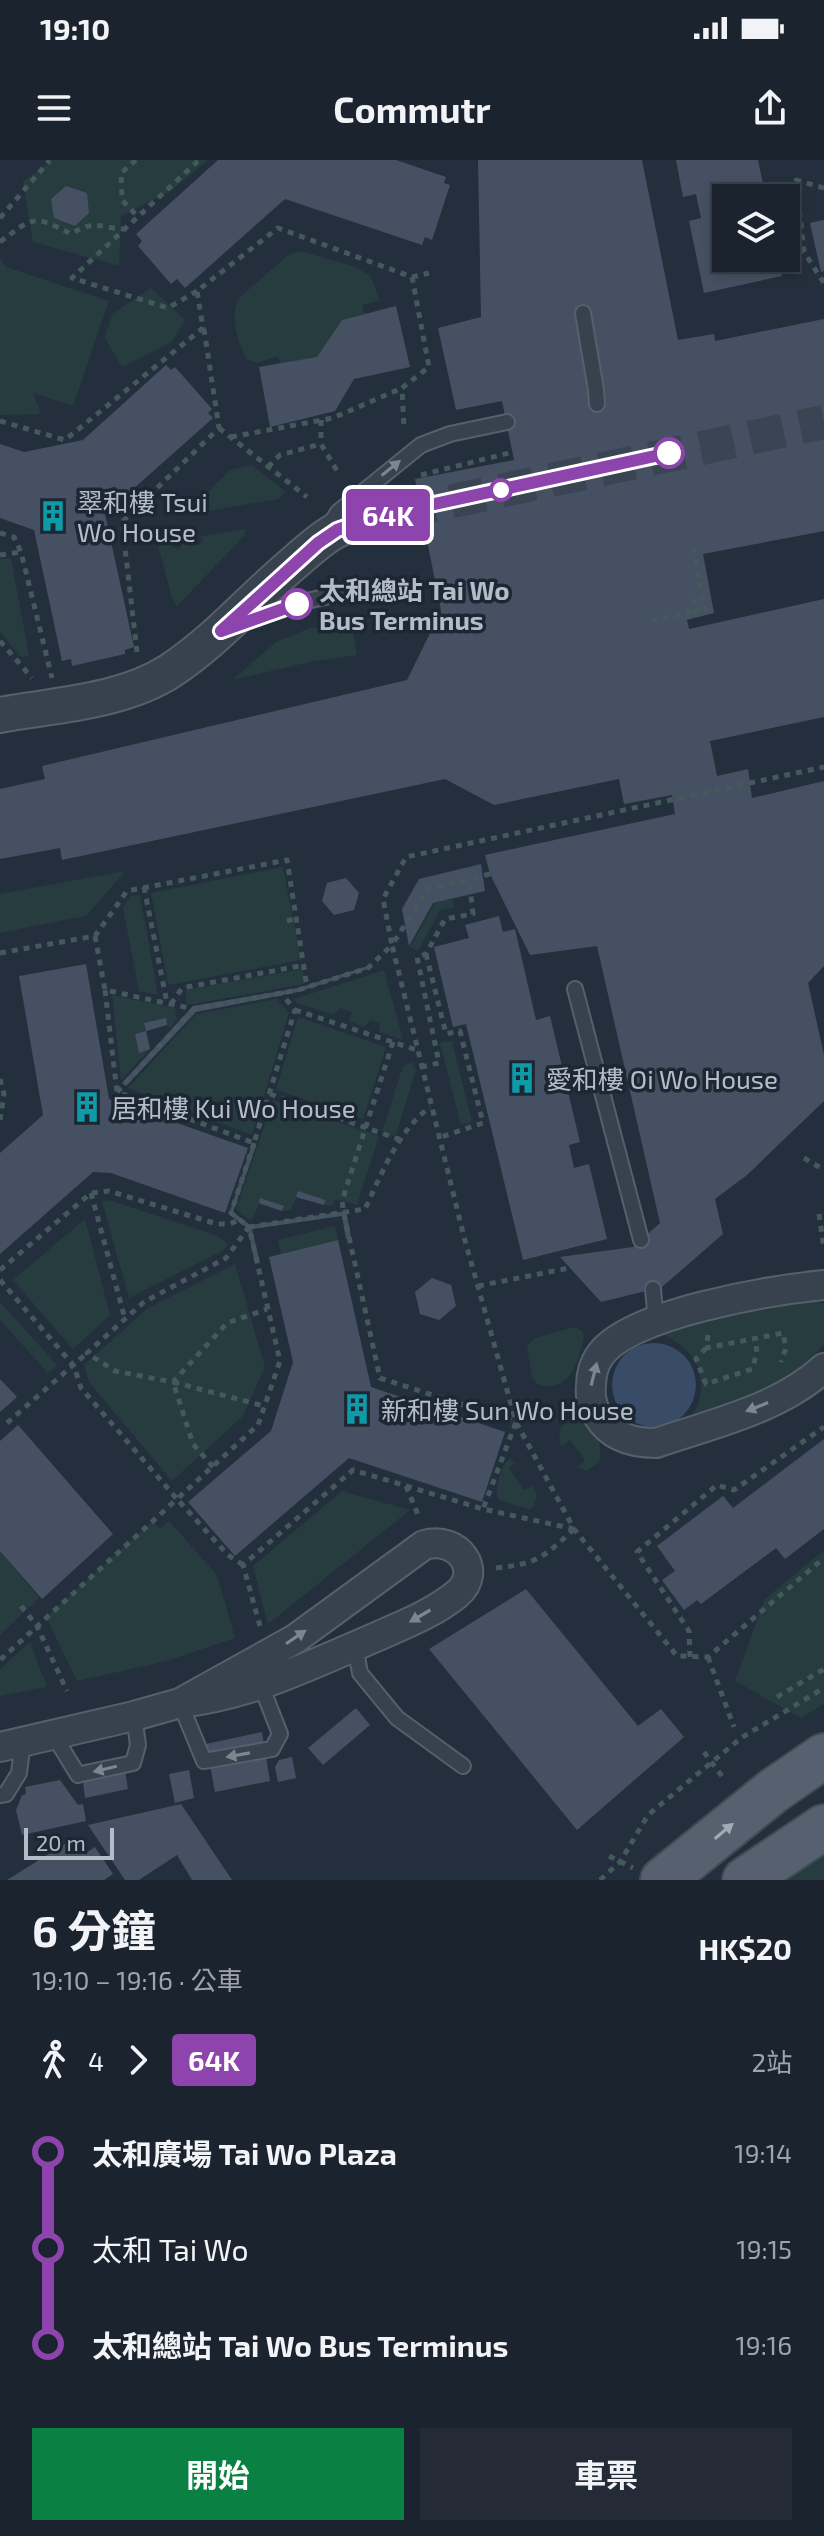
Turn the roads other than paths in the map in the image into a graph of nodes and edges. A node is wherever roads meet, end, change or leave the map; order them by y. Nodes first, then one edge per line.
1 (583, 313) dead end
2 (597, 404) dead end
3 (507, 422) dead end
4 (401, 512) tunnel mouth
5 (318, 543) junction
6 (365, 588) dead end
7 (221, 631) junction
8 (0, 715) edge
9 (575, 989) dead end
10 (641, 1240) dead end
11 (824, 1285) edge
12 (653, 1289) dead end
13 (656, 1321) junction
14 (824, 1368) edge
15 (355, 1646) junction
16 (259, 1663) junction
17 (180, 1703) junction
18 (134, 1716) junction
19 (53, 1734) junction
20 (11, 1744) edge
21 (824, 1756) edge
22 (463, 1766) dead end
23 (0, 1795) edge
24 (824, 1827) edge
25 (650, 1875) edge
26 (745, 1880) edge

1 - 2 lane
5 -> 3 lane
4 - 5 street
5 - 7 street
6 - 7 lane
7 - 8 street
9 - 10 lane
11 - 13 street
12 - 13 lane
14 -> 13 street
15 - 16 street
16 -> 15 street
15 - 22 lane
16 - 17 street
16 -> 17 lane
17 - 18 street
18 - 19 street
18 -> 19 lane
19 - 20 street
20 - 23 lane
25 -> 21 main road
24 - 26 main road

